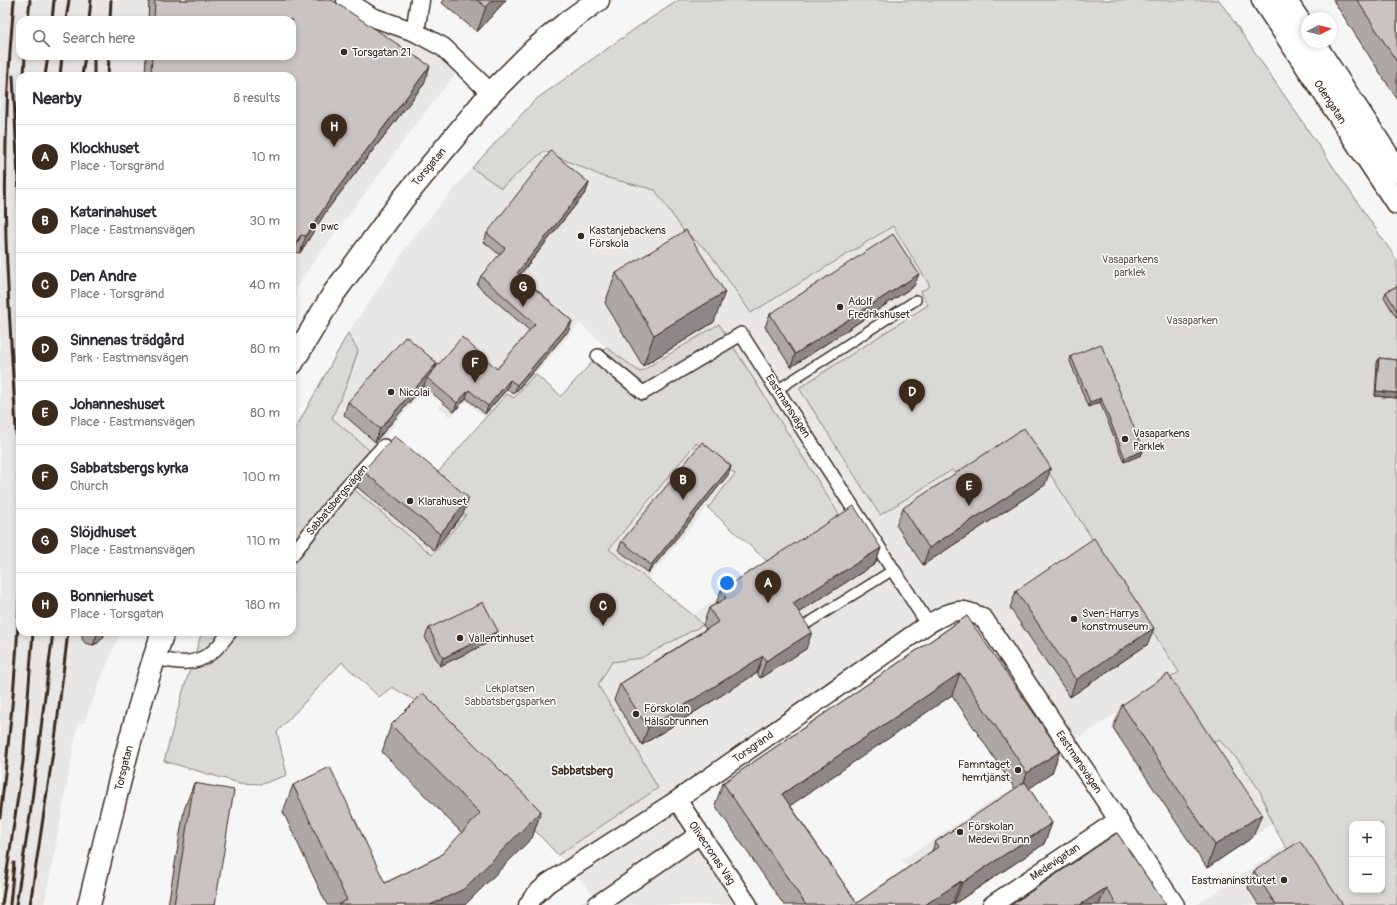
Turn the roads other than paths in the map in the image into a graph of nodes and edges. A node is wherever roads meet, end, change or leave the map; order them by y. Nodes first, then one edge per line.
1 (346, 0) edge
2 (420, 0) edge
3 (598, 0) edge
4 (1263, 0) edge
5 (1285, 0) edge
6 (1301, 24) edge
7 (416, 32) junction
8 (1317, 48) edge
9 (491, 93) junction
10 (1397, 170) edge
11 (1397, 203) edge
12 (916, 300) dead end
13 (296, 356) edge
14 (598, 356) dead end
15 (777, 390) junction
16 (384, 446) edge
17 (296, 550) edge
18 (893, 570) junction
19 (984, 619) joint
20 (928, 624) junction
21 (805, 625) edge
22 (161, 636) edge
23 (226, 636) edge
24 (154, 658) junction
25 (677, 800) junction
26 (1118, 820) junction
27 (700, 834) junction
28 (89, 905) edge
29 (528, 905) edge
30 (597, 905) edge
31 (748, 905) edge
32 (992, 905) edge
33 (1175, 905) edge

1 - 7 street
2 - 7 street
3 - 9 main road, Torsgatan
4 - 11 main road, Odengatan
5 - 6 main road
7 - 9 street
8 - 10 main road, Odengatan
9 - 13 main road, Torsgatan
12 - 15 lane
14 - 15 street, Eastmansvägen
15 - 18 street, Eastmansvägen
16 - 17 street, Sabbatsbergsvägen
18 - 20 street, Eastmansvägen
18 - 21 lane
19 - 20 street, Torsgränd
19 - 26 street, Eastmansvägen
20 - 25 street, Torsgränd
22 - 24 main road, Torsgatan
23 - 24 street
24 - 28 main road, Torsgatan
25 - 27 street, Olivecronas Väg
25 - 29 street, Torsgränd
26 - 32 street, Medevigatan
26 - 33 street, Eastmansvägen
27 - 30 street
27 - 31 street, Olivecronas Väg

